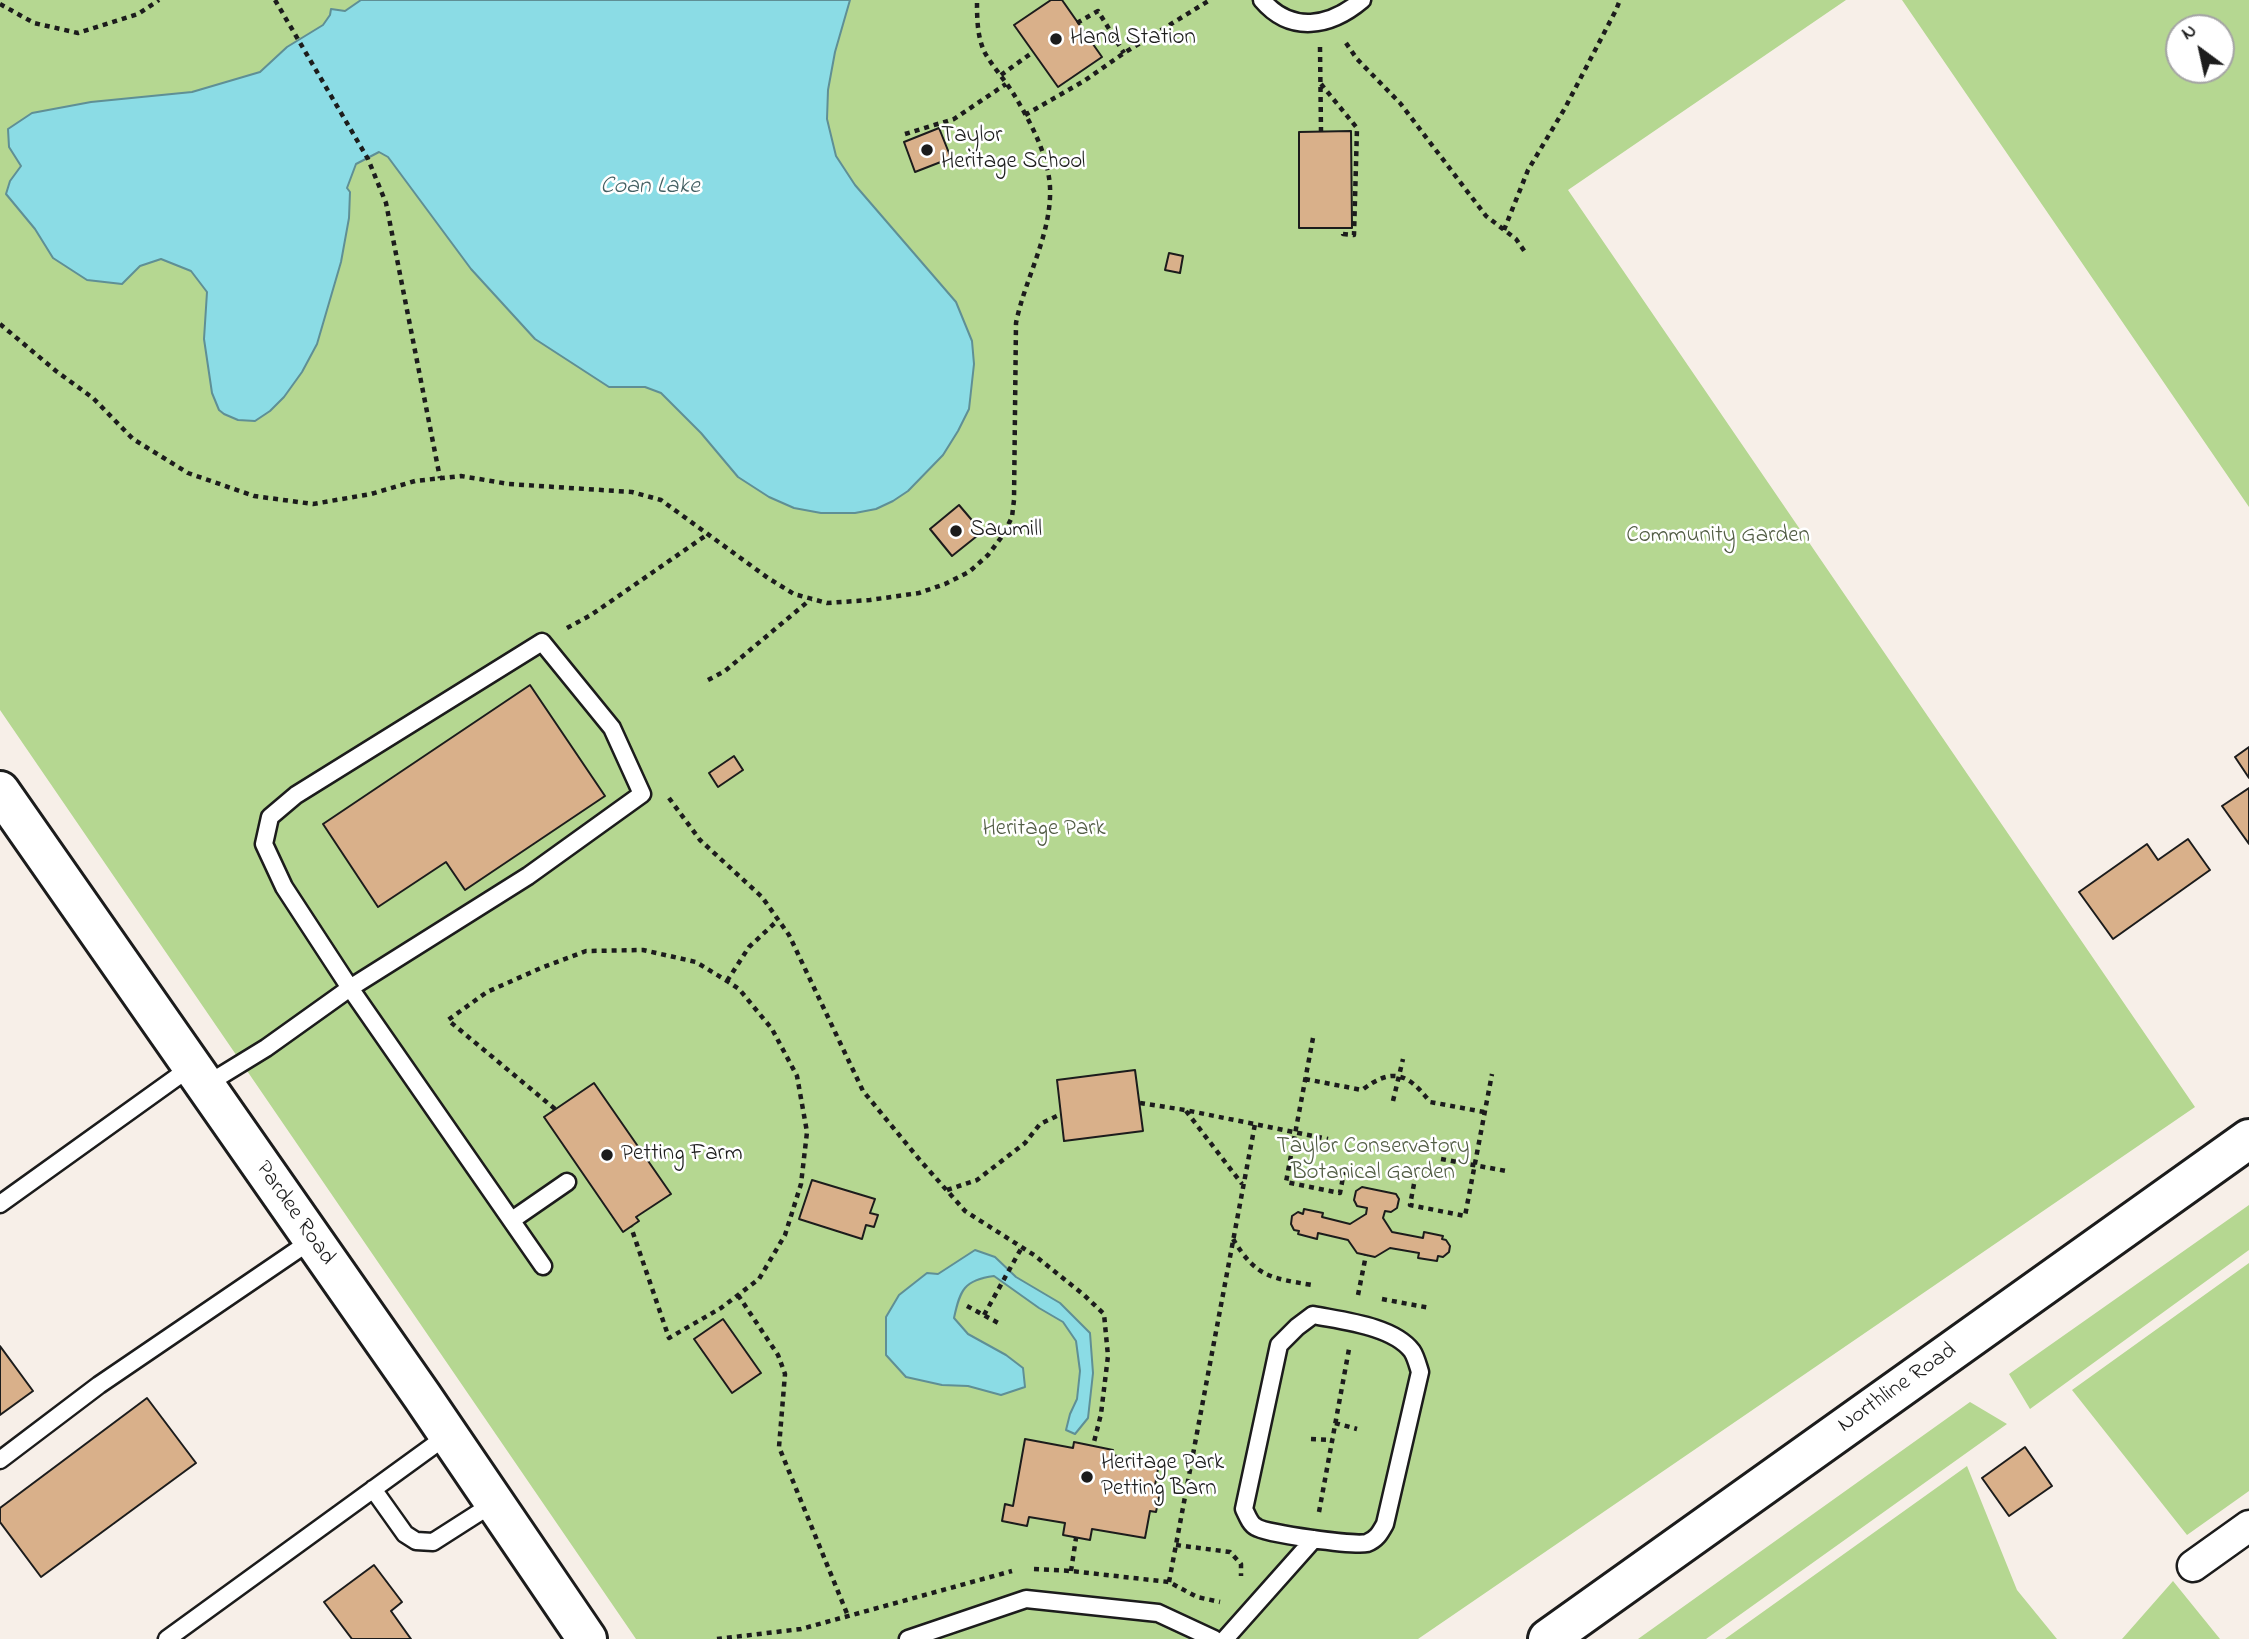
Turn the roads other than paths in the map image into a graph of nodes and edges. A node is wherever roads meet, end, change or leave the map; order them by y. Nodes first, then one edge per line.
1 (1262, 0) edge
2 (1362, 0) edge
3 (0, 791) edge
4 (350, 988) junction
5 (197, 1077) junction
6 (2249, 1139) edge
7 (568, 1182) dead end
8 (0, 1204) edge
9 (512, 1220) junction
10 (312, 1240) junction
11 (543, 1266) dead end
12 (448, 1435) junction
13 (0, 1460) edge
14 (373, 1489) junction
15 (494, 1502) junction
16 (2249, 1525) edge
17 (1314, 1539) junction
18 (2193, 1566) dead end
19 (167, 1639) edge
20 (587, 1639) edge
21 (908, 1639) edge
22 (1214, 1639) edge
23 (1225, 1639) edge
24 (1548, 1639) edge

1 - 2 lane
3 - 5 main road, Pardee Road
4 - 4 lane
4 - 5 lane
4 - 9 lane
5 - 8 lane
5 - 10 main road, Pardee Road
6 - 24 main road, Northline Road
7 - 9 lane
9 - 11 lane
10 - 12 main road, Pardee Road
10 - 13 lane
12 - 14 lane
12 - 15 main road, Pardee Road
14 - 15 lane
14 - 19 lane
15 - 20 main road, Pardee Road
16 - 18 street
17 - 17 lane
17 - 23 lane
21 - 22 lane

